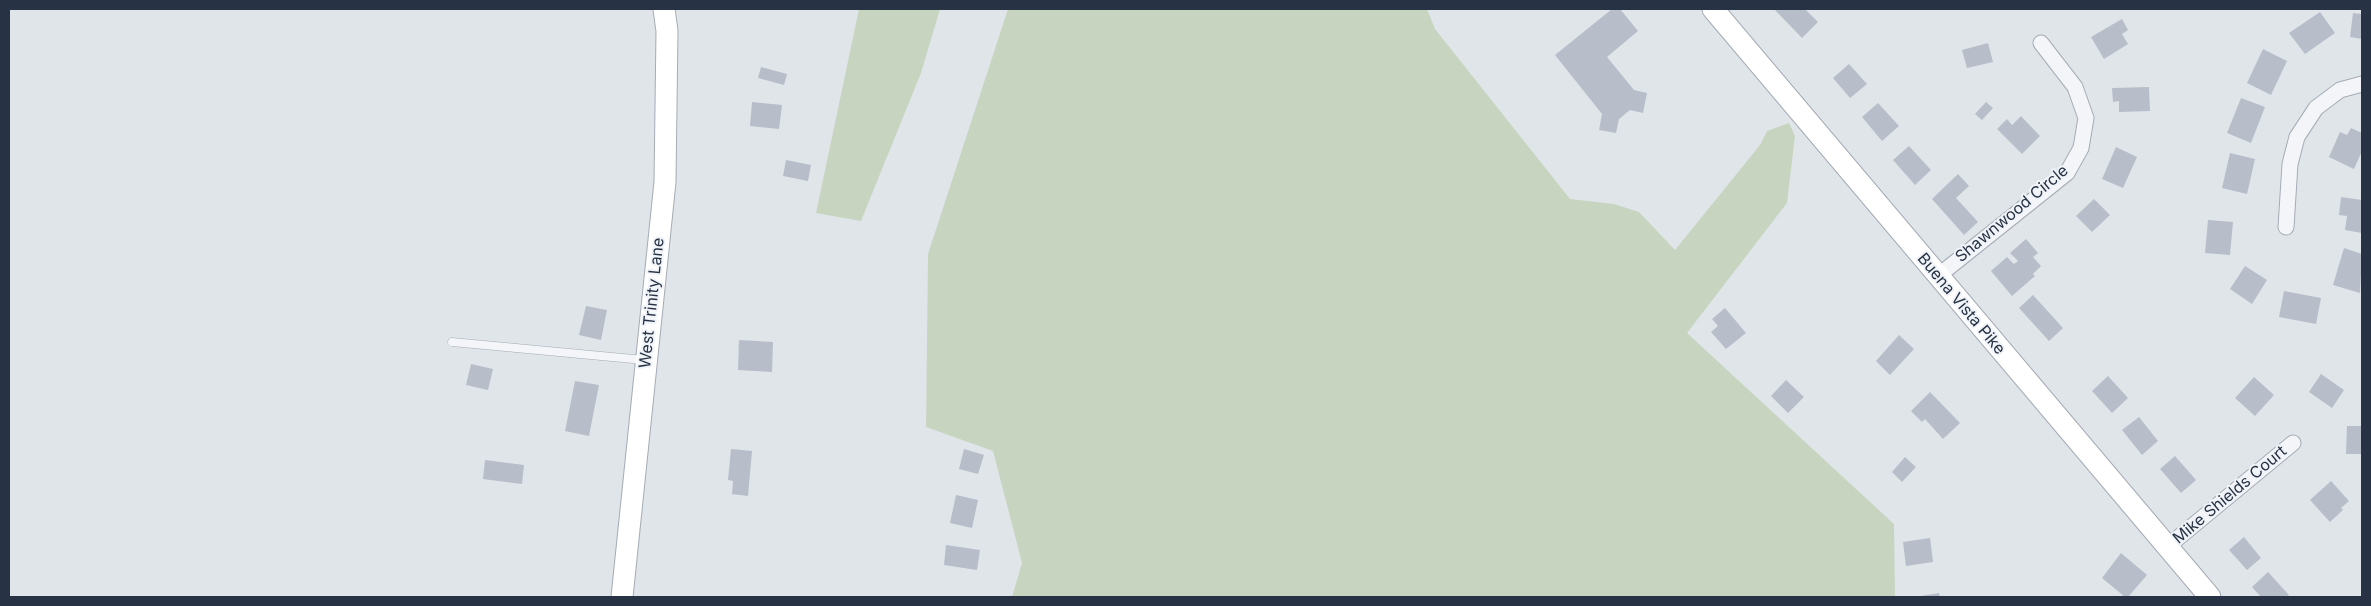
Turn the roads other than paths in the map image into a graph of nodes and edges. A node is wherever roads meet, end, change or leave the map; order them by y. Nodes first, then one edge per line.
1 (664, 9) edge
2 (1713, 9) edge
3 (2041, 43) dead end
4 (2362, 84) edge
5 (2286, 227) dead end
6 (1938, 276) junction
7 (452, 342) dead end
8 (646, 360) junction
9 (2293, 444) dead end
10 (2167, 547) junction
11 (622, 597) edge
12 (2210, 597) edge

1 - 8 main road, West Trinity Lane
2 - 6 main road, Buena Vista Pike
3 - 6 street, Shawnwood Circle
4 - 5 street
6 - 10 main road, Buena Vista Pike
7 - 8 lane
8 - 11 main road, West Trinity Lane
9 - 10 street, Mike Shields Court
10 - 12 main road, Buena Vista Pike

